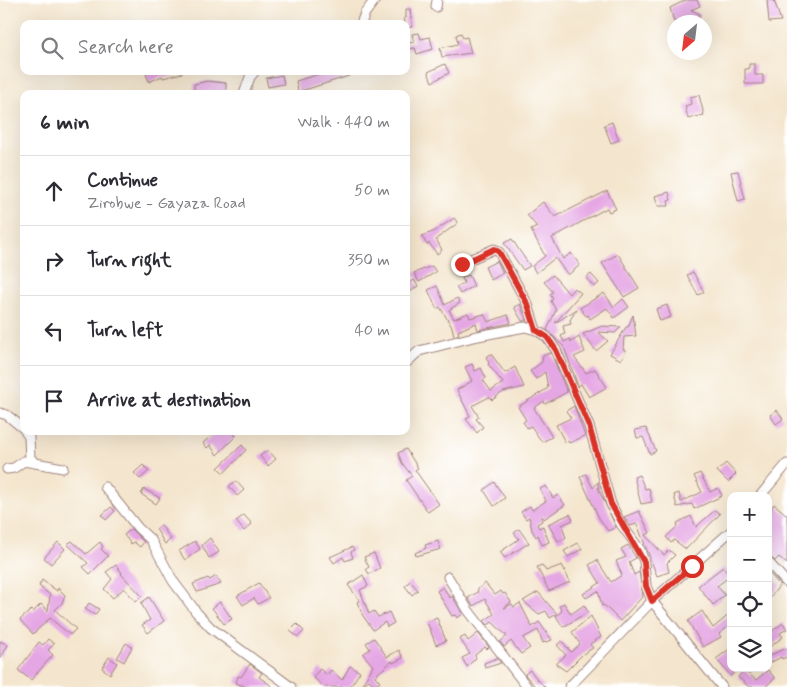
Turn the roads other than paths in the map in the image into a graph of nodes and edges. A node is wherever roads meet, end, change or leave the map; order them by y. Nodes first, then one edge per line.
1 (376, 0) edge
2 (362, 20) edge
3 (252, 75) edge
4 (245, 90) edge
5 (462, 264) dead end
6 (536, 330) junction
7 (410, 359) edge
8 (0, 413) edge
9 (20, 426) edge
10 (28, 435) edge
11 (33, 461) junction
12 (787, 464) edge
13 (63, 468) dead end
14 (7, 469) dead end
15 (105, 487) dead end
16 (763, 492) edge
17 (727, 535) edge
18 (772, 566) edge
19 (448, 578) dead end
20 (787, 583) edge
21 (652, 601) junction
22 (292, 687) edge
23 (526, 687) edge
24 (569, 687) edge
25 (722, 687) edge

1 - 2 street
3 - 4 street
5 - 6 street
6 - 7 street
6 - 21 street
8 - 9 street
10 - 11 street
11 - 13 street
11 - 14 street
12 - 16 street
15 - 22 street
17 - 21 street
18 - 20 street
19 - 23 street
21 - 24 street
21 - 25 street

